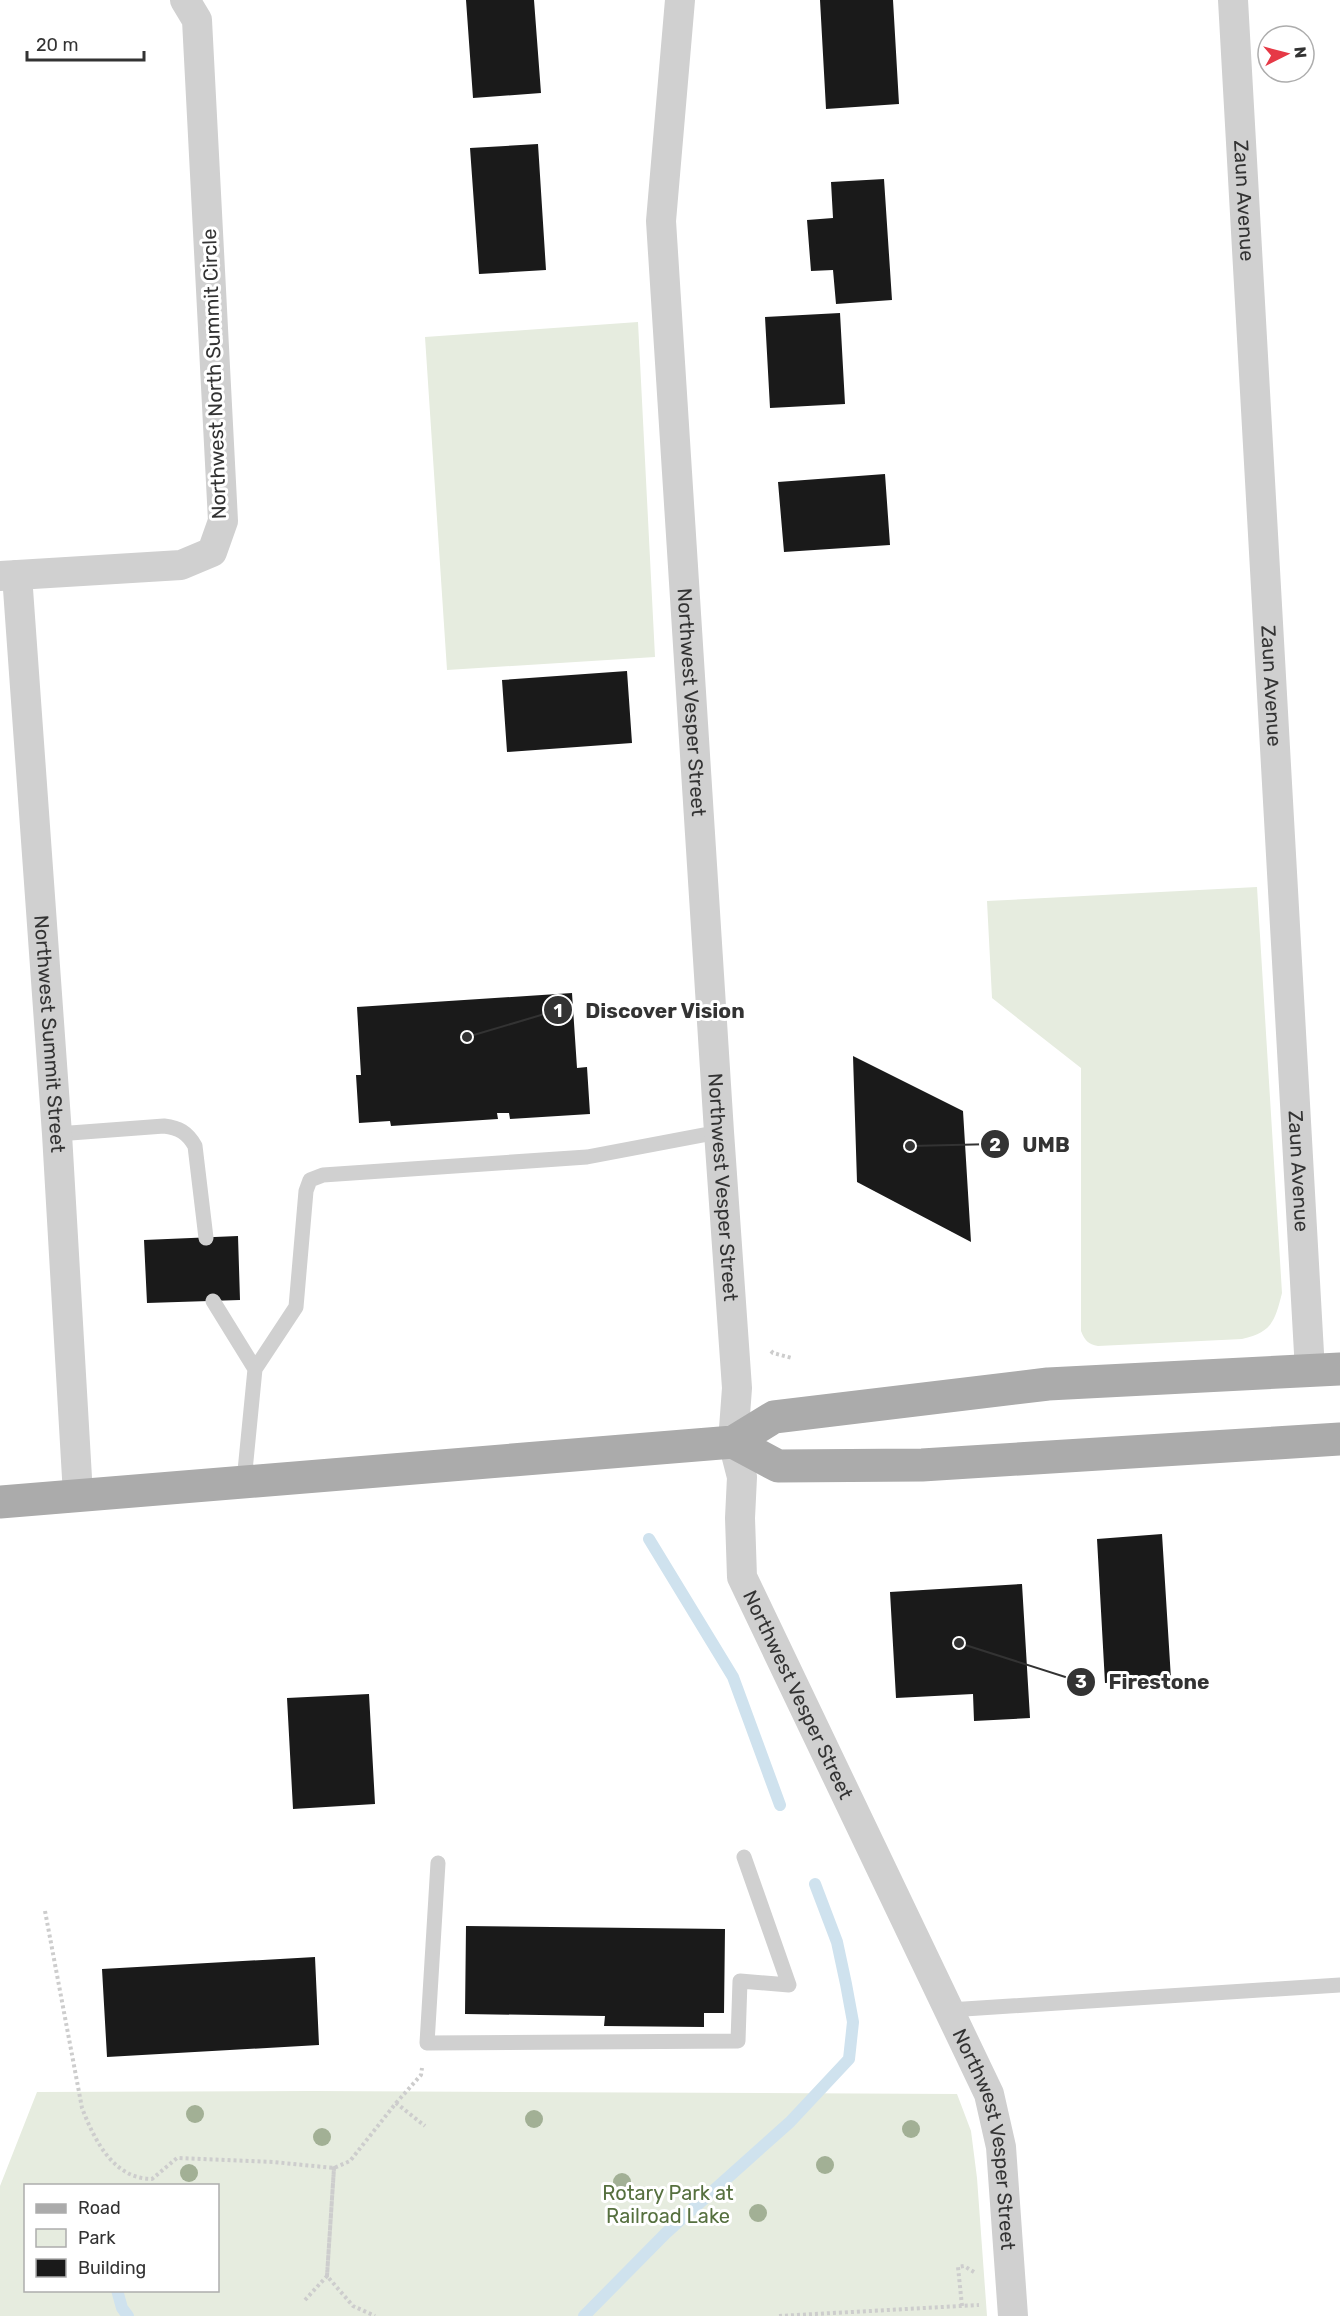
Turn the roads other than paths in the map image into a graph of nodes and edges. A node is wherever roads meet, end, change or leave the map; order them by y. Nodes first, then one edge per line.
1 (185, 0) edge
2 (680, 0) edge
3 (1233, 0) edge
4 (8, 575) edge
5 (719, 1132) junction
6 (57, 1134) junction
7 (206, 1238) dead end
8 (213, 1301) dead end
9 (255, 1369) junction
10 (1325, 1370) edge
11 (1340, 1439) edge
12 (733, 1442) junction
13 (244, 1481) junction
14 (78, 1495) junction
15 (0, 1502) edge
16 (744, 1857) dead end
17 (438, 1863) dead end
18 (1340, 1985) edge
19 (949, 2010) junction
20 (1012, 2310) edge

1 - 4 street, Northwest North Summit Circle
2 - 5 street, Northwest Vesper Street
3 - 10 street, Zaun Avenue
4 - 6 street, Northwest Summit Street
5 - 9 lane
5 - 12 street, Northwest Vesper Street
6 - 7 lane
6 - 14 street, Northwest Summit Street
8 - 9 lane
9 - 13 lane
10 - 12 main road
11 - 12 main road
12 - 13 main road
12 - 19 street, Northwest Vesper Street
13 - 14 main road
14 - 15 main road
16 - 17 lane
18 - 19 lane
19 - 20 street, Northwest Vesper Street

